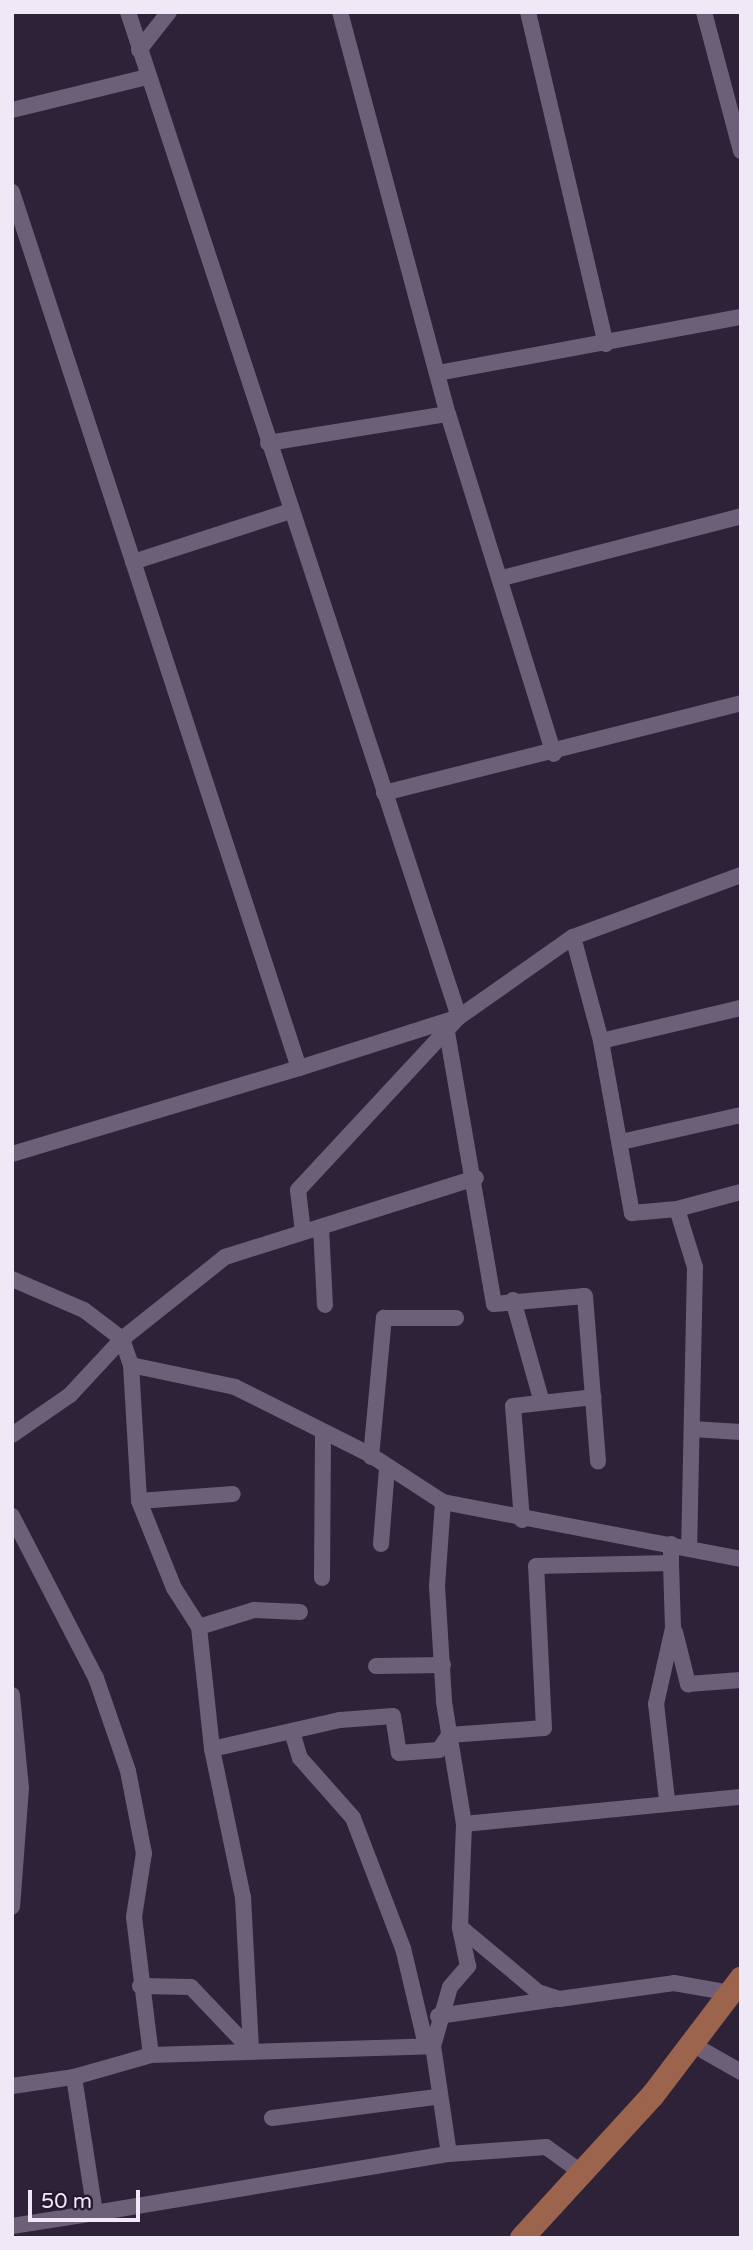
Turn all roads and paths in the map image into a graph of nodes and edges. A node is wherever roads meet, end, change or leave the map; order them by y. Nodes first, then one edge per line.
1 (128, 12) edge
2 (169, 12) edge
3 (340, 12) edge
4 (528, 12) edge
5 (704, 12) edge
6 (139, 50) junction
7 (147, 77) junction
8 (12, 110) edge
9 (741, 151) edge
10 (12, 192) edge
11 (741, 317) edge
12 (606, 344) junction
13 (438, 373) junction
14 (448, 414) junction
15 (268, 443) junction
16 (291, 512) junction
17 (741, 516) edge
18 (133, 562) junction
19 (502, 578) junction
20 (741, 703) edge
21 (554, 754) junction
22 (384, 793) junction
23 (741, 875) edge
24 (573, 937) junction
25 (741, 1008) edge
26 (459, 1017) junction
27 (447, 1032) junction
28 (601, 1041) junction
29 (299, 1068) junction
30 (741, 1115) edge
31 (621, 1142) junction
32 (12, 1154) edge
33 (476, 1178) junction
34 (741, 1192) edge
35 (677, 1209) junction
36 (321, 1227) junction
37 (303, 1232) junction
38 (12, 1279) edge
39 (513, 1300) junction
40 (325, 1305) dead end
41 (456, 1318) dead end
42 (122, 1339) junction
43 (131, 1365) junction
44 (594, 1397) junction
45 (541, 1399) junction
46 (692, 1429) junction
47 (323, 1433) junction
48 (741, 1433) edge
49 (12, 1435) edge
50 (371, 1457) junction
51 (598, 1461) dead end
52 (387, 1468) junction
53 (233, 1494) dead end
54 (139, 1501) junction
55 (443, 1502) junction
56 (12, 1516) edge
57 (522, 1520) junction
58 (381, 1544) dead end
59 (671, 1544) junction
60 (689, 1545) junction
61 (741, 1559) edge
62 (671, 1563) junction
63 (322, 1578) dead end
64 (300, 1612) dead end
65 (199, 1627) junction
66 (673, 1628) junction
67 (443, 1665) junction
68 (376, 1666) dead end
69 (741, 1681) edge
70 (12, 1695) edge
71 (292, 1732) junction
72 (449, 1735) junction
73 (212, 1749) junction
74 (741, 1797) edge
75 (667, 1800) junction
76 (464, 1824) junction
77 (12, 1907) edge
78 (460, 1927) junction
79 (140, 1986) junction
80 (737, 1990) edge
81 (559, 1999) junction
82 (438, 2016) junction
83 (432, 2046) junction
84 (251, 2050) junction
85 (704, 2051) junction
86 (151, 2055) junction
87 (741, 2072) edge
88 (74, 2077) junction
89 (12, 2086) edge
90 (437, 2097) junction
91 (272, 2118) dead end
92 (449, 2154) junction
93 (581, 2172) junction
94 (95, 2213) junction
95 (12, 2227) edge
96 (522, 2238) edge
97 (534, 2238) edge

1 - 6 street
2 - 6 street
3 - 13 street
4 - 12 street
5 - 9 street
6 - 7 street
7 - 8 street
7 - 15 street
10 - 18 street
11 - 12 street
12 - 13 street
13 - 14 street
14 - 15 street
14 - 19 street
15 - 16 street
16 - 18 street
16 - 22 street
17 - 19 street
18 - 29 street
19 - 21 street
20 - 21 street
21 - 22 street
22 - 26 street
23 - 24 street
24 - 26 street
24 - 28 street
25 - 28 street
26 - 27 street
26 - 29 street
27 - 33 street
27 - 37 street
28 - 31 street
29 - 32 street
30 - 31 street
31 - 35 street
33 - 36 street
33 - 39 street
34 - 35 street
35 - 46 street
36 - 37 street
36 - 40 street
37 - 42 street
38 - 42 street
39 - 44 street
39 - 45 street
41 - 50 street
42 - 43 street
42 - 49 street
43 - 47 street
43 - 54 street
44 - 45 street
44 - 51 street
45 - 57 street
46 - 48 street
46 - 60 street
47 - 50 street
47 - 63 street
50 - 52 street
52 - 55 street
52 - 58 street
53 - 54 street
54 - 65 street
55 - 57 street
55 - 67 street
56 - 79 street
57 - 59 street
59 - 60 street
59 - 62 street
60 - 61 street
62 - 66 street
62 - 72 street
64 - 65 street
65 - 73 street
66 - 69 street
66 - 75 street
67 - 68 street
67 - 72 street
70 - 77 street
71 - 72 street
71 - 73 street
71 - 83 street
72 - 76 street
73 - 84 street
74 - 75 street
75 - 76 street
76 - 78 street
78 - 81 street
78 - 82 street
79 - 84 street
79 - 86 street
80 - 81 street
80 - 85 main road
80 - 93 main road
81 - 82 street
82 - 83 street
83 - 84 street
83 - 90 street
84 - 86 street
85 - 87 street
85 - 97 main road
86 - 88 street
88 - 89 street
88 - 94 street
90 - 91 street
90 - 92 street
92 - 93 street
92 - 94 street
93 - 96 main road
94 - 95 street

